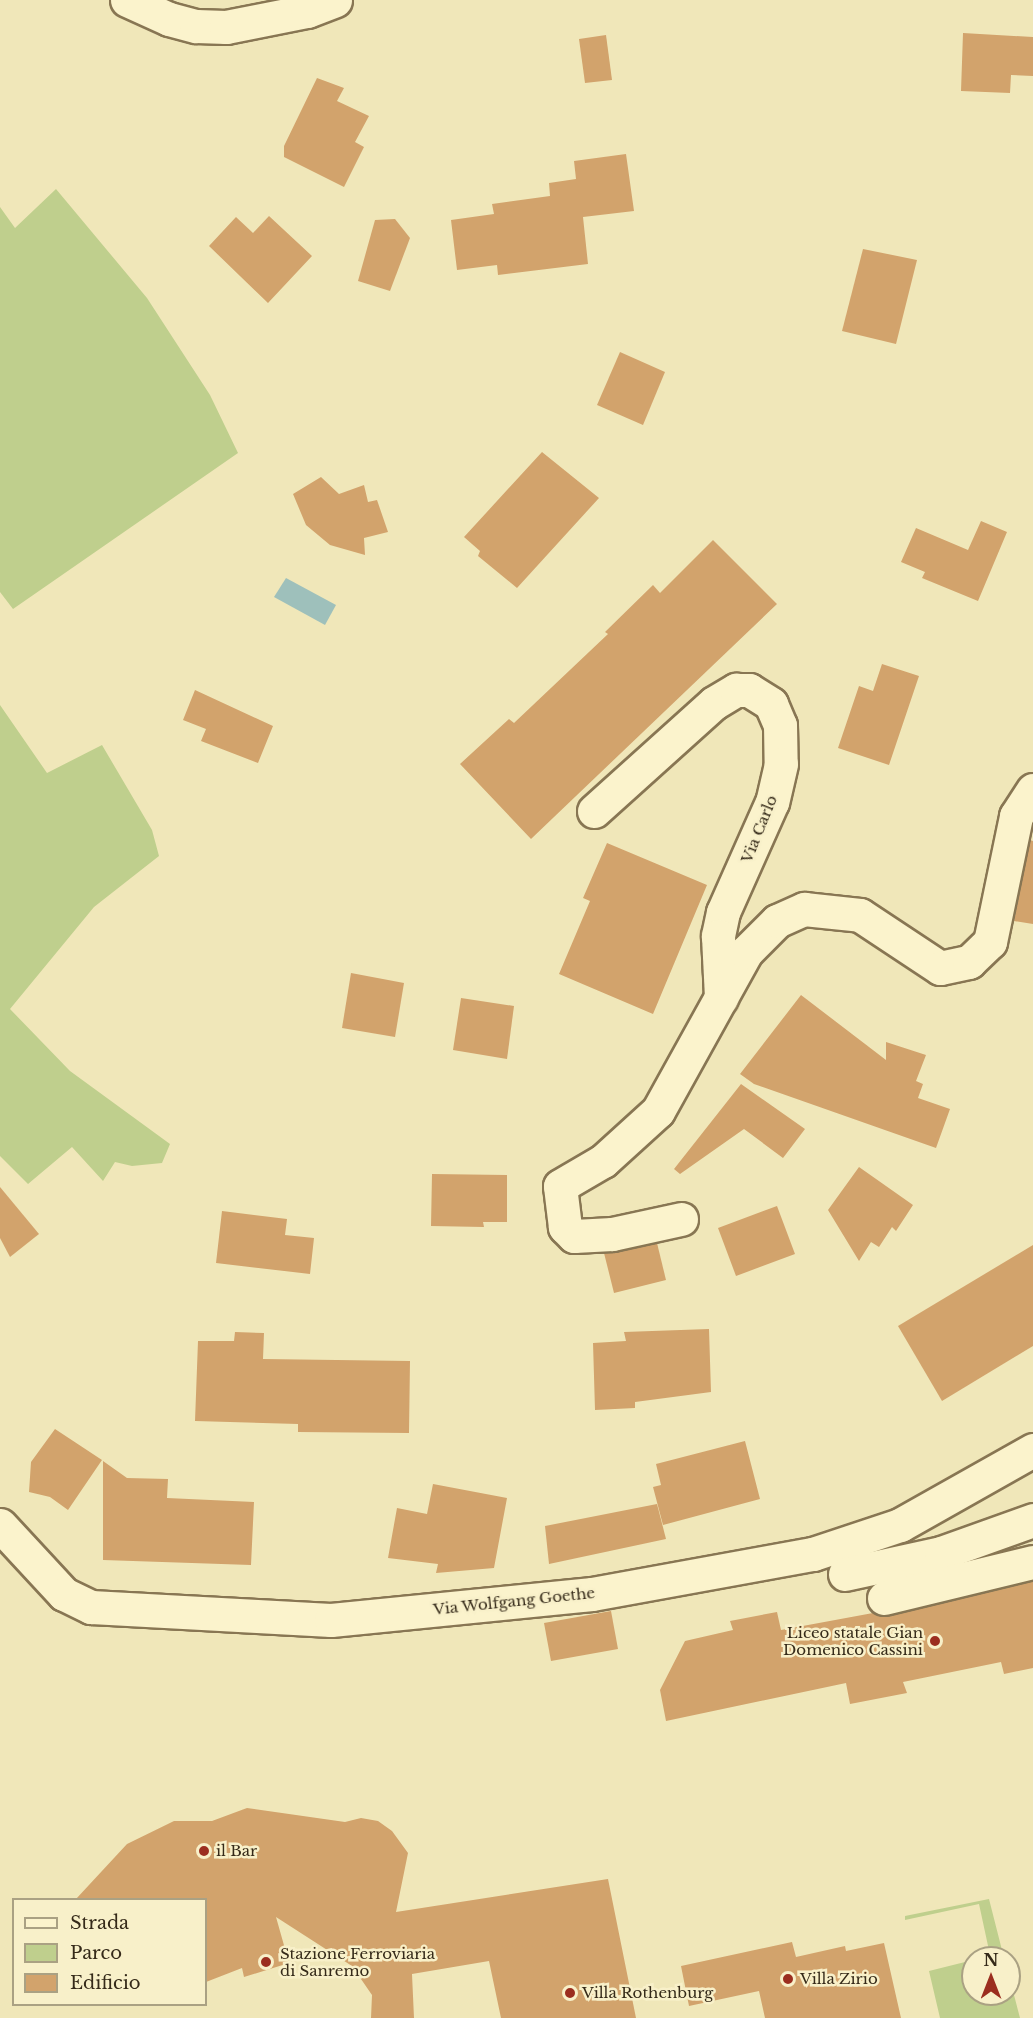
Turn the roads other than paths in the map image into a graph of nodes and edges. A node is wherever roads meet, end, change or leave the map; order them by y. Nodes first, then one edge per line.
1 (127, 0) edge
2 (335, 0) edge
3 (1033, 790) edge
4 (594, 811) dead end
5 (721, 998) junction
6 (681, 1219) dead end
7 (1033, 1450) edge
8 (1033, 1520) edge
9 (0, 1525) edge
10 (1033, 1562) edge
11 (845, 1575) dead end
12 (884, 1598) dead end

1 - 2 street
3 - 5 street
4 - 5 street, Via Carlo
5 - 6 street
7 - 9 street, Via Wolfgang Goethe
8 - 11 street
10 - 12 street

